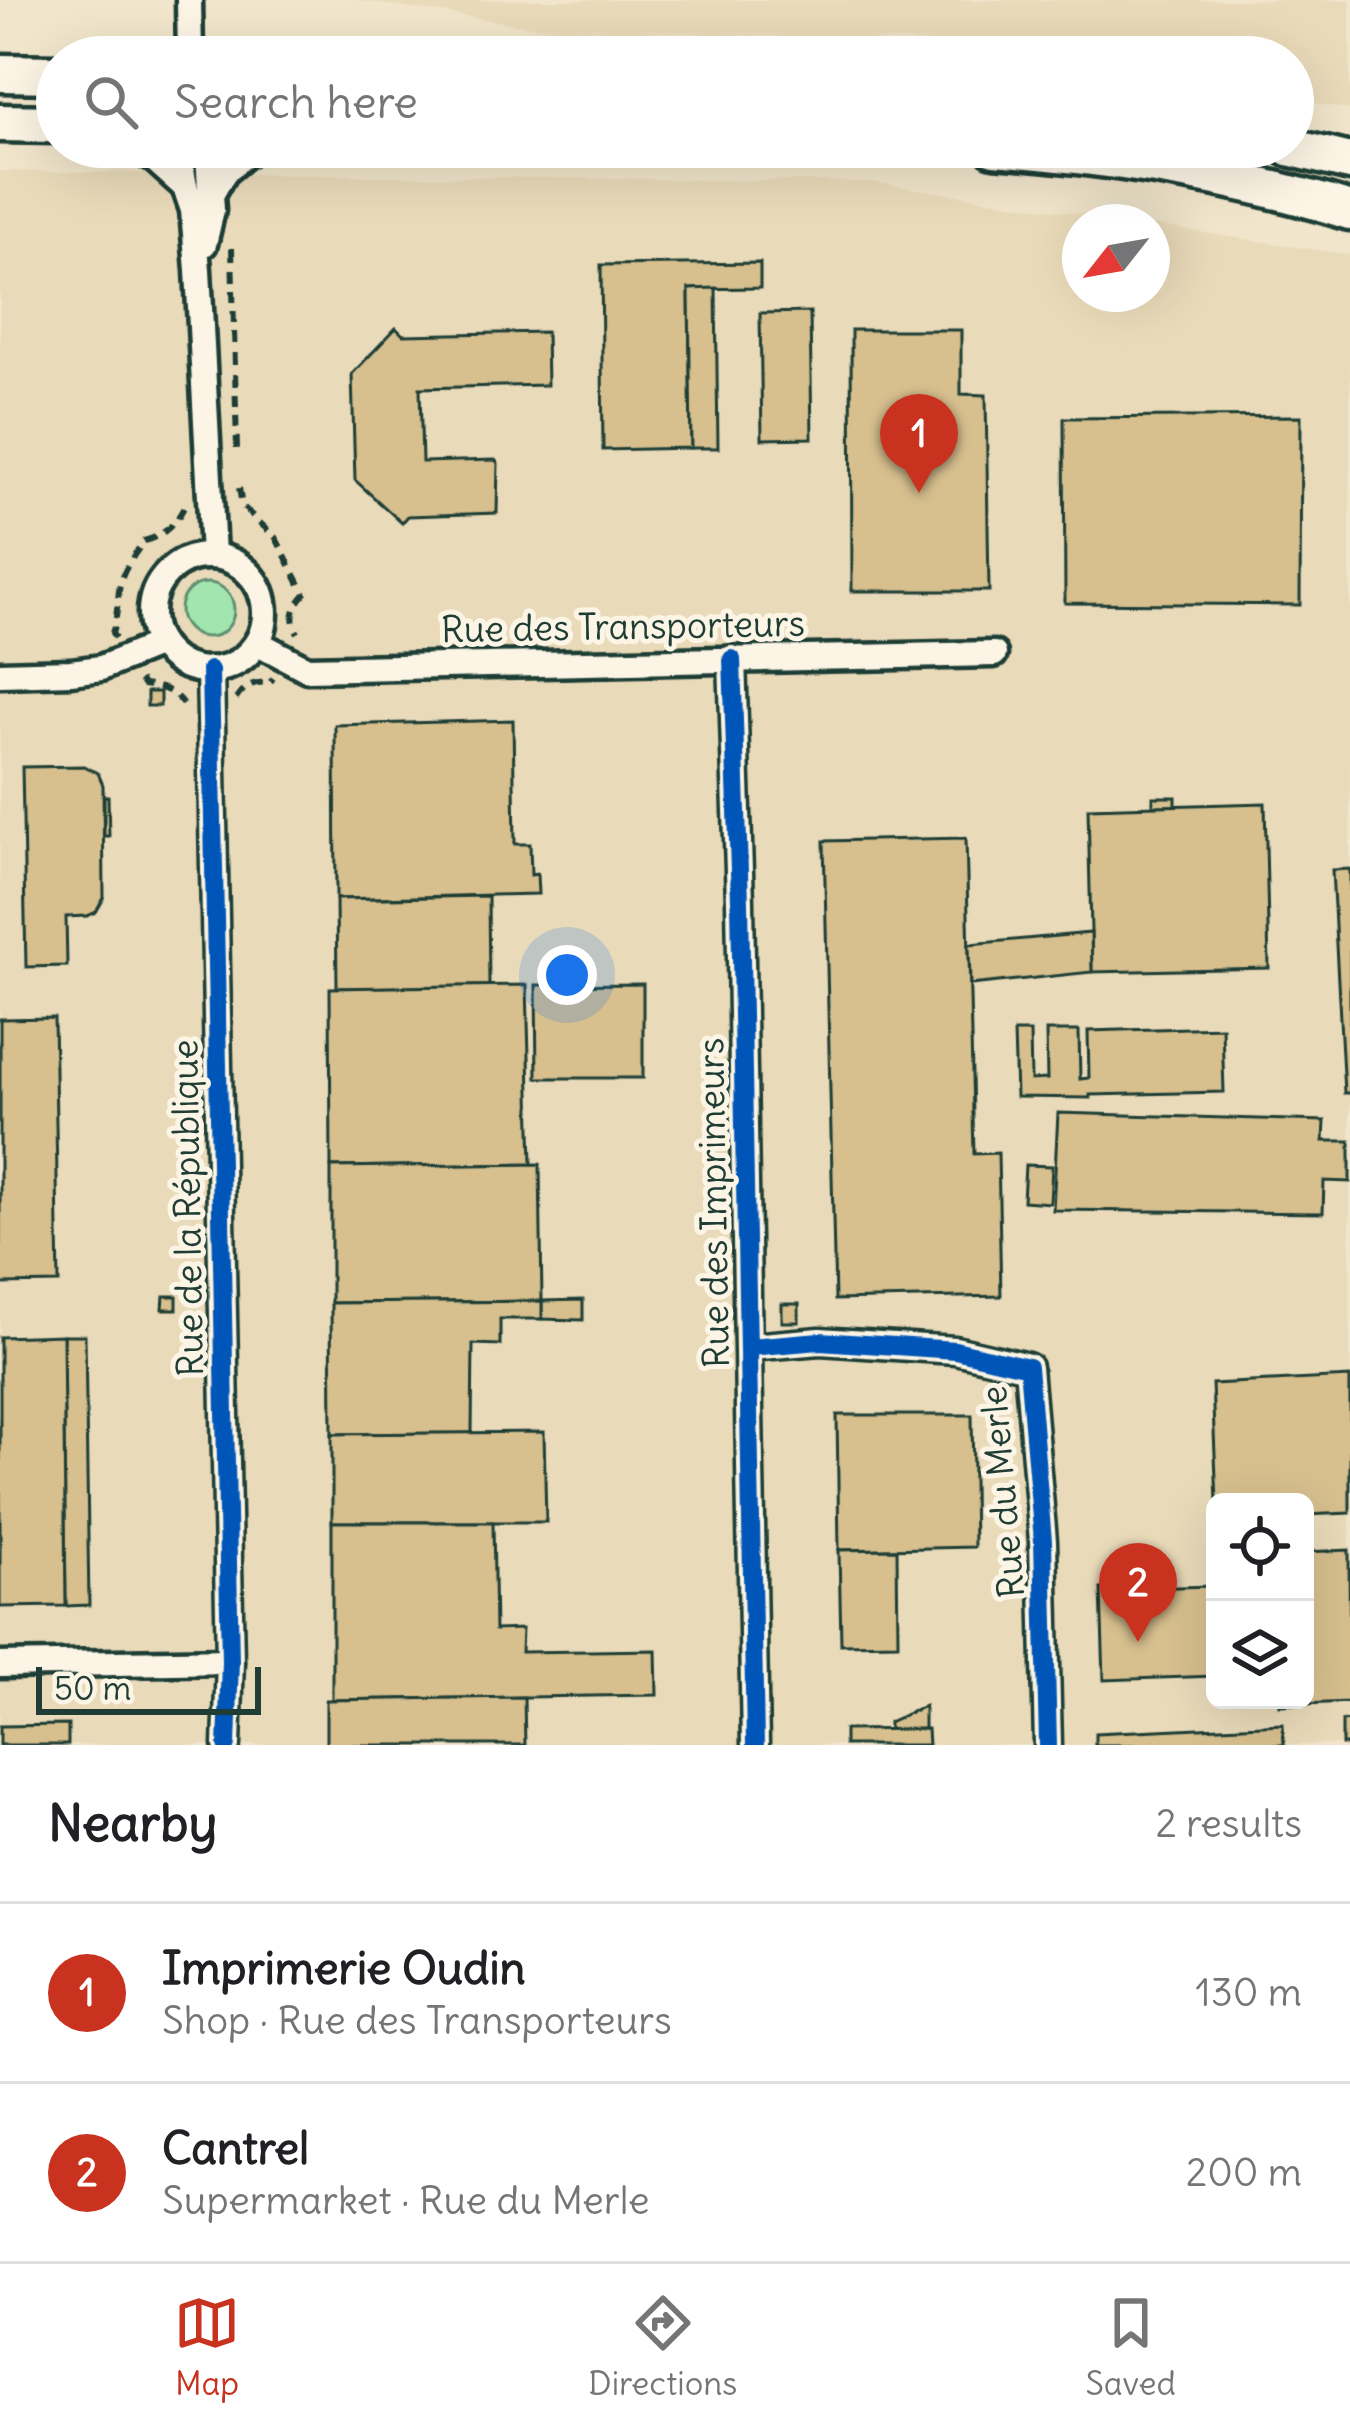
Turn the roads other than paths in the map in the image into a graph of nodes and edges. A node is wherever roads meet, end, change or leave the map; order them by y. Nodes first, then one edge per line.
1 (189, 0) edge
2 (190, 36) edge
3 (0, 73) edge
4 (36, 74) edge
5 (0, 123) edge
6 (36, 124) edge
7 (1314, 153) edge
8 (1350, 162) edge
9 (163, 168) edge
10 (181, 168) edge
11 (209, 168) edge
12 (229, 168) edge
13 (1153, 168) edge
14 (184, 188) junction
15 (211, 195) junction
16 (1350, 211) edge
17 (198, 270) junction
18 (213, 555) junction
19 (258, 643) junction
20 (160, 644) junction
21 (994, 654) dead end
22 (733, 659) junction
23 (210, 670) junction
24 (0, 674) edge
25 (749, 1347) junction
26 (230, 1661) junction
27 (0, 1665) edge
28 (227, 1745) edge
29 (754, 1745) edge
30 (1048, 1745) edge

1 - 2 street
3 - 4 main road
5 - 6 main road
7 - 8 main road
9 - 14 street
10 - 14 street
11 - 15 street
12 - 15 street
13 - 16 main road
14 - 17 street
15 - 17 street
17 - 18 street
18 - 19 street
18 - 20 street
19 - 22 street, Rue des Transporteurs
19 - 23 street
20 - 23 street
20 - 24 street
21 - 22 street, Rue des Transporteurs
22 - 25 street, Rue des Imprimeurs
23 - 26 street, Rue de la République
25 - 29 street, Rue des Imprimeurs
25 - 30 street, Rue du Merle
26 - 27 street
26 - 28 street, Rue de la République

